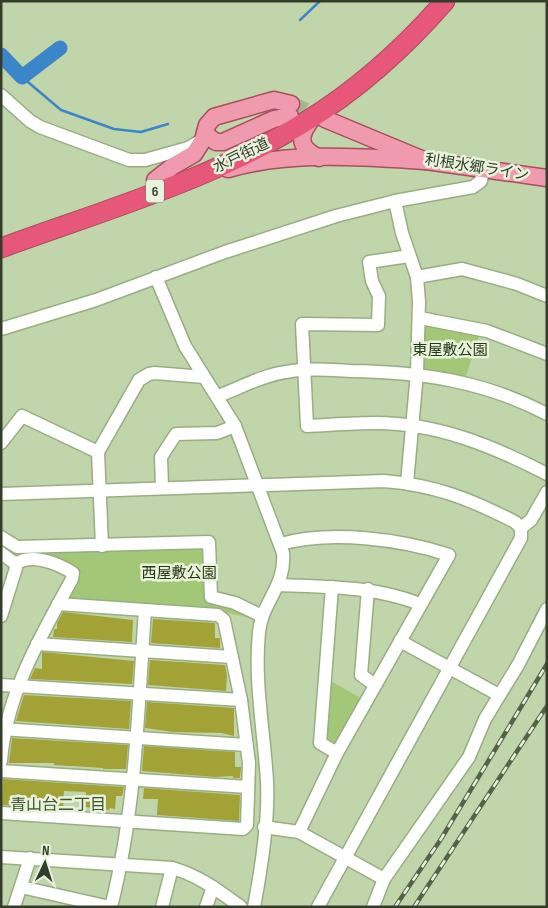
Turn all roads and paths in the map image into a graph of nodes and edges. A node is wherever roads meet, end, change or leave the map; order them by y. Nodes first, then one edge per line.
1 (430, 1) edge
2 (445, 1) edge
3 (1, 95) edge
4 (332, 95) junction
5 (291, 110) junction
6 (319, 118) junction
7 (204, 137) junction
8 (320, 158) junction
9 (426, 161) junction
10 (483, 168) junction
11 (547, 178) edge
12 (155, 180) junction
13 (187, 180) junction
14 (395, 201) junction
15 (1, 236) edge
16 (1, 248) edge
17 (409, 256) junction
18 (156, 277) junction
19 (417, 277) junction
20 (547, 296) edge
21 (420, 318) junction
22 (1, 329) edge
23 (547, 354) edge
24 (304, 370) junction
25 (417, 373) junction
26 (204, 377) junction
27 (218, 396) junction
28 (547, 414) edge
29 (235, 426) junction
30 (412, 426) junction
31 (1, 443) edge
32 (98, 452) junction
33 (547, 474) edge
34 (406, 483) junction
35 (258, 484) junction
36 (162, 488) junction
37 (100, 491) junction
38 (547, 492) edge
39 (1, 494) edge
40 (521, 528) junction
41 (1, 537) edge
42 (281, 544) junction
43 (102, 546) junction
44 (1, 553) edge
45 (16, 564) junction
46 (279, 584) junction
47 (332, 587) junction
48 (368, 589) junction
49 (58, 604) junction
50 (420, 604) junction
51 (547, 608) edge
52 (145, 610) junction
53 (1, 616) edge
54 (262, 616) junction
55 (400, 641) junction
56 (37, 644) junction
57 (142, 652) junction
58 (232, 657) junction
59 (449, 668) junction
60 (1, 685) edge
61 (375, 685) junction
62 (18, 686) junction
63 (139, 694) junction
64 (499, 695) junction
65 (241, 700) junction
66 (3, 729) edge
67 (137, 738) junction
68 (246, 745) junction
69 (337, 753) junction
70 (1, 761) edge
71 (1, 771) edge
72 (134, 780) junction
73 (248, 787) junction
74 (1, 813) edge
75 (129, 822) junction
76 (264, 827) junction
77 (298, 832) junction
78 (1, 857) edge
79 (30, 858) junction
80 (345, 858) junction
81 (122, 864) junction
82 (172, 868) junction
83 (384, 879) junction
84 (213, 887) junction
85 (21, 888) junction
86 (14, 907) edge
87 (111, 907) edge
88 (162, 907) edge
89 (206, 907) edge
90 (240, 907) edge
91 (254, 907) edge
92 (318, 907) edge
93 (373, 907) edge

1 - 4 highway, 水戸街道 / 6
2 - 4 highway, 水戸街道 / 6
3 - 7 street
4 - 5 highway, 水戸街道 / 6
4 - 6 highway, 水戸街道 / 6
5 - 7 main road
5 - 7 main road
5 - 12 highway, 水戸街道 / 6
6 - 8 main road
6 - 9 main road, 利根水郷ライン
6 - 13 highway, 水戸街道 / 6
7 - 12 main road
8 - 9 main road
8 - 13 main road
9 - 10 main road, 利根水郷ライン
10 - 11 main road, 利根水郷ライン
10 - 14 street
12 - 15 highway, 水戸街道 / 6
13 - 16 highway, 水戸街道 / 6
14 - 17 street
14 - 18 street
17 - 19 street
17 - 24 street
18 - 22 street
18 - 26 street
19 - 20 street
19 - 21 street
21 - 23 street
21 - 25 street
24 - 25 street
24 - 27 street
24 - 30 street
25 - 28 street
25 - 30 street
26 - 27 street
26 - 32 street
27 - 29 street
29 - 35 street
29 - 36 street
30 - 33 street
30 - 34 street
31 - 32 street
32 - 37 street
34 - 35 street
34 - 40 street
35 - 36 street
35 - 42 street
36 - 37 street
37 - 39 street
37 - 43 street
38 - 40 street
40 - 59 street
41 - 43 street
42 - 46 street
42 - 50 street
43 - 54 street
44 - 45 street
45 - 49 street
45 - 53 street
46 - 47 street
46 - 54 street
47 - 48 street
47 - 69 street
48 - 50 street
48 - 61 street
49 - 52 street
49 - 56 street
50 - 55 street
51 - 64 street
52 - 57 street
52 - 58 street
54 - 76 street
55 - 59 street
55 - 61 street
56 - 57 street
56 - 62 street
57 - 58 street
57 - 63 street
58 - 65 street
59 - 64 street
59 - 80 street
60 - 62 street
61 - 69 street
62 - 63 street
62 - 66 street
63 - 65 street
63 - 67 street
64 - 83 street
65 - 68 street
66 - 67 street
66 - 70 street
67 - 68 street
67 - 72 street
68 - 73 street
69 - 77 street
71 - 72 street
72 - 73 street
72 - 75 street
73 - 75 street
74 - 75 street
75 - 81 street
76 - 77 street
76 - 91 street
77 - 80 street
78 - 79 street
79 - 81 street
79 - 85 street
80 - 83 street
80 - 92 street
81 - 82 street
81 - 87 street
82 - 84 street
82 - 88 street
83 - 93 street
84 - 89 street
84 - 90 street
85 - 86 street
85 - 87 street

